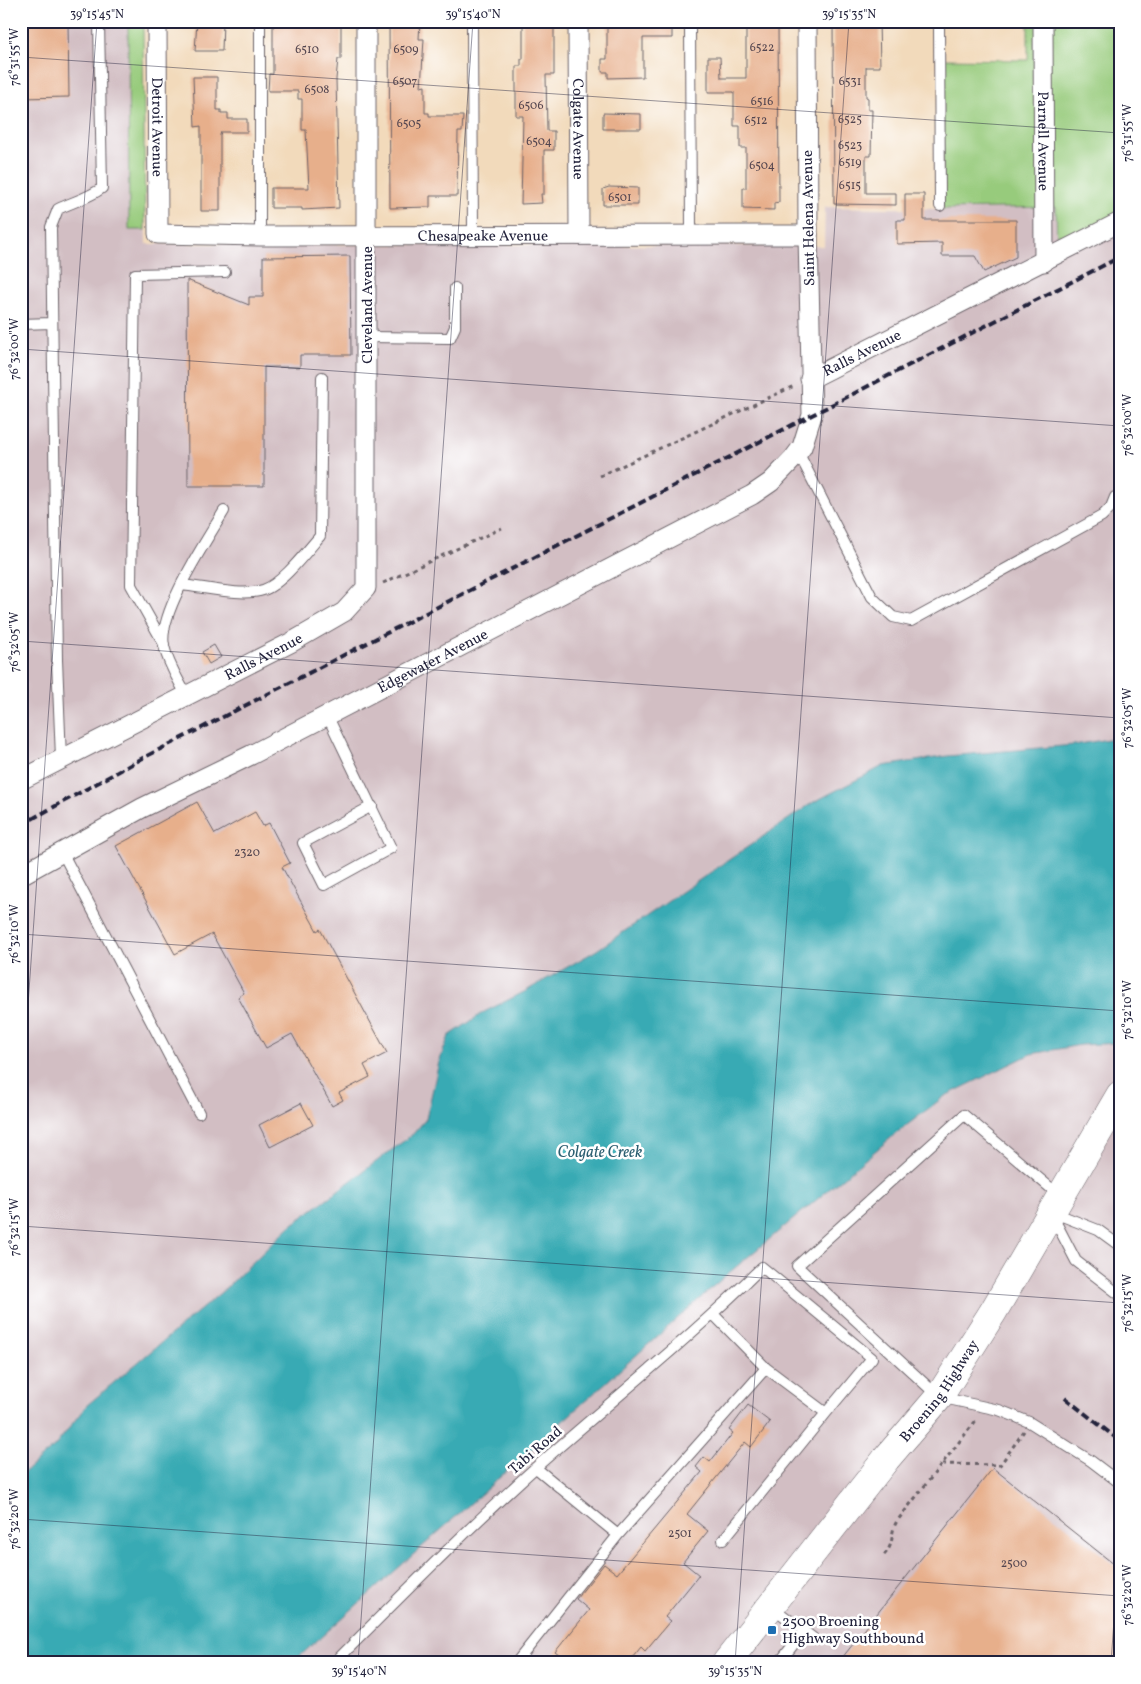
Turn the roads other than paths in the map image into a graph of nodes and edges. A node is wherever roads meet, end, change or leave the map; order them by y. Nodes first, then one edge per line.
1 (99, 21) edge
2 (157, 21) edge
3 (260, 21) edge
4 (366, 21) edge
5 (472, 21) edge
6 (578, 21) edge
7 (690, 21) edge
8 (807, 21) edge
9 (939, 21) edge
10 (1043, 21) edge
11 (940, 206) dead end
12 (1120, 222) edge
13 (158, 234) joint
14 (367, 235) junction
15 (473, 235) junction
16 (691, 235) junction
17 (808, 235) junction
18 (260, 236) junction
19 (579, 236) junction
20 (1044, 262) junction
21 (225, 272) dead end
22 (455, 288) dead end
23 (52, 323) junction
24 (21, 324) edge
25 (367, 337) junction
26 (322, 377) dead end
27 (810, 379) junction
28 (812, 415) joint
29 (798, 452) junction
30 (1115, 497) dead end
31 (224, 511) dead end
32 (181, 585) junction
33 (366, 588) joint
34 (164, 644) junction
35 (186, 695) junction
36 (327, 715) junction
37 (61, 758) junction
38 (26, 774) edge
39 (372, 806) junction
40 (62, 852) junction
41 (21, 876) edge
42 (1120, 1095) edge
43 (199, 1113) dead end
44 (1056, 1204) junction
45 (1120, 1246) edge
46 (1120, 1295) edge
47 (714, 1314) junction
48 (766, 1368) junction
49 (939, 1397) junction
50 (826, 1413) junction
51 (536, 1468) junction
52 (1120, 1483) edge
53 (618, 1535) junction
54 (723, 1540) dead end
55 (771, 1606) junction
56 (804, 1631) junction
57 (813, 1638) dead end
58 (334, 1663) edge
59 (516, 1663) edge
60 (726, 1663) edge
61 (779, 1663) edge

1 - 23 lane
2 - 13 street, Detroit Avenue
3 - 18 lane
4 - 14 street, Cleveland Avenue
5 - 15 lane
6 - 19 street, Colgate Avenue
7 - 16 lane
8 - 17 street, Saint Helena Avenue
9 - 11 lane
10 - 20 street, Parnell Avenue
12 - 20 street, Ralls Avenue
13 - 18 street, Chesapeake Avenue
14 - 15 street, Chesapeake Avenue
14 - 18 street, Chesapeake Avenue
14 - 25 street, Cleveland Avenue
15 - 19 street, Chesapeake Avenue
16 - 17 street, Chesapeake Avenue
16 - 19 street, Chesapeake Avenue
17 - 27 street, Saint Helena Avenue
20 - 27 street, Ralls Avenue
21 - 34 lane
22 - 25 lane
23 - 24 lane
23 - 37 lane
25 - 33 street, Cleveland Avenue
26 - 32 lane
27 - 28 street, Saint Helena Avenue
28 - 29 street, Edgewater Avenue
29 - 30 lane
29 - 36 street, Edgewater Avenue
31 - 32 lane
32 - 34 lane
33 - 35 street, Ralls Avenue
34 - 35 lane
35 - 37 street, Ralls Avenue
36 - 39 lane
36 - 40 street, Edgewater Avenue
37 - 38 street, Ralls Avenue
39 - 39 lane
40 - 41 street, Edgewater Avenue
40 - 43 lane
42 - 44 main road, Broening Highway
44 - 45 lane
44 - 46 lane
44 - 49 main road, Broening Highway
44 - 49 lane
47 - 48 lane
47 - 50 lane, Tabi Road
47 - 51 lane, Tabi Road
48 - 50 lane
48 - 53 lane
49 - 52 lane
49 - 55 main road, Broening Highway
50 - 54 lane
51 - 53 lane
51 - 58 lane, Tabi Road
53 - 59 lane
55 - 56 lane
55 - 60 main road, Broening Highway
56 - 57 lane
56 - 61 lane

